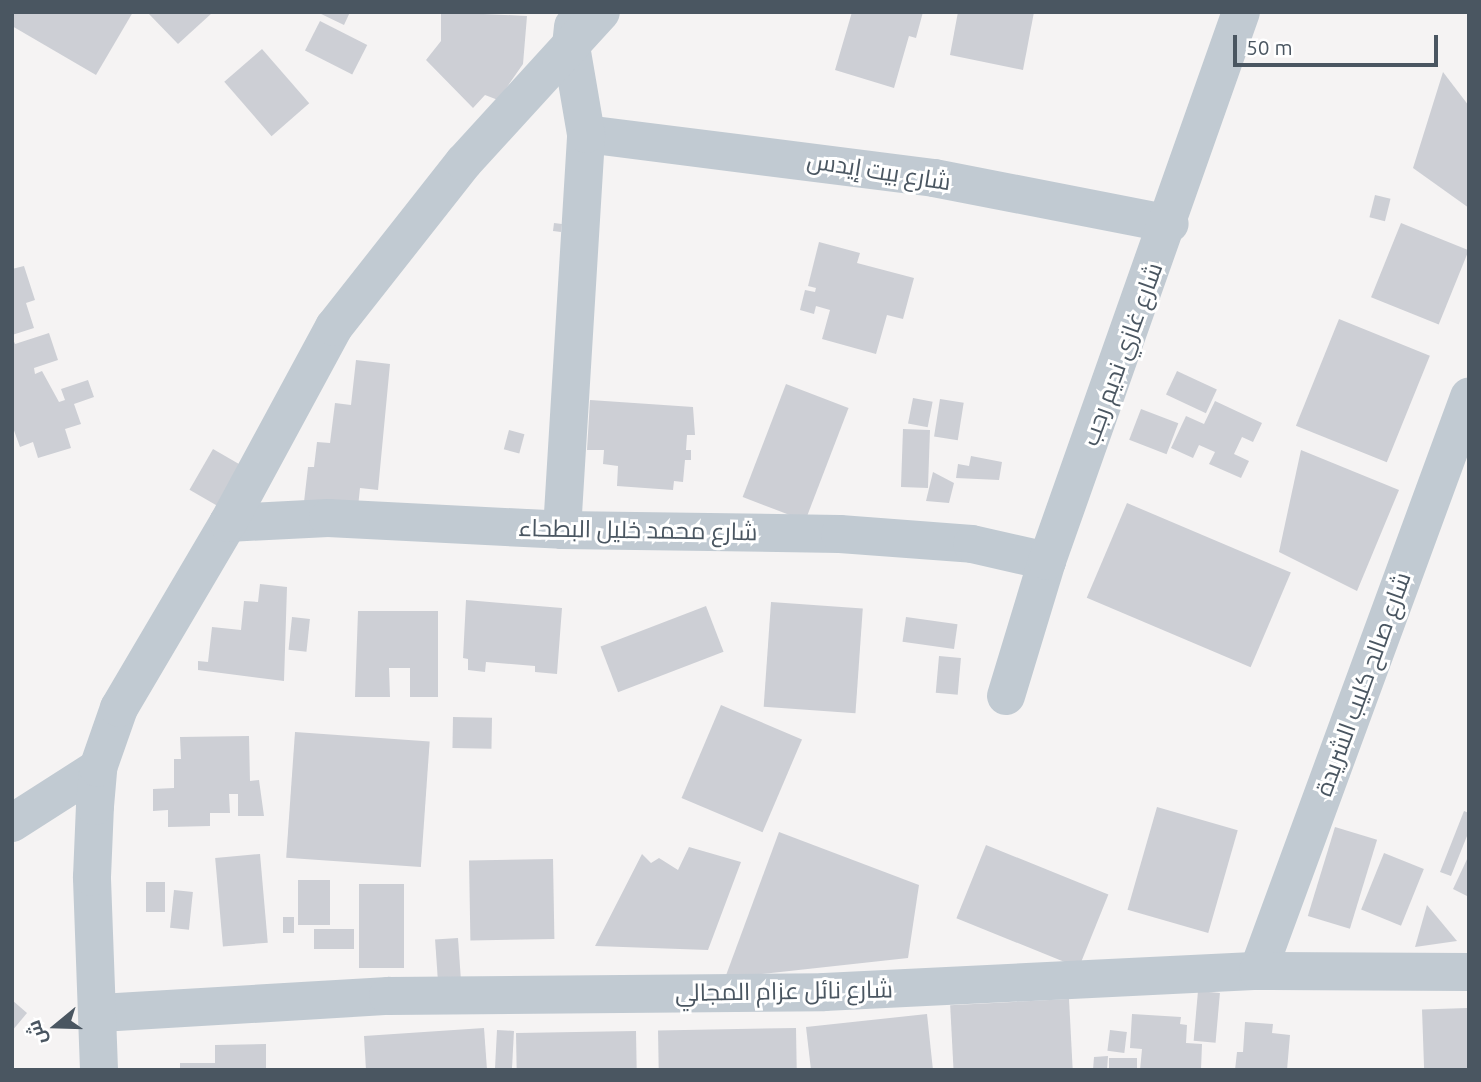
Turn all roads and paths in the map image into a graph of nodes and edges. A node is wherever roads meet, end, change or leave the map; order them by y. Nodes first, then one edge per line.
1 (601, 12) edge
2 (1241, 12) edge
3 (572, 29) edge
4 (586, 134) junction
5 (1170, 224) junction
6 (1469, 397) edge
7 (228, 523) junction
8 (562, 530) junction
9 (1047, 561) junction
10 (1006, 696) dead end
11 (98, 768) junction
12 (12, 823) edge
13 (1258, 971) junction
14 (1469, 972) edge
15 (100, 1013) junction
16 (99, 1070) edge

1 - 3 street
2 - 5 street, شارع غازي نديم رجب
3 - 4 street
3 - 7 street
4 - 5 street, شارع بيت إيدس
4 - 8 street
5 - 9 street, شارع غازي نديم رجب
6 - 13 street, شارع صالح كليب الشريدة
7 - 8 street, شارع محمد خليل البطحاء
7 - 11 street
8 - 9 street, شارع محمد خليل البطحاء
9 - 10 street, شارع غازي نديم رجب
11 - 12 street
11 - 15 street
13 - 14 street, شارع نائل عزام المجالي
13 - 15 street, شارع نائل عزام المجالي
15 - 16 street

